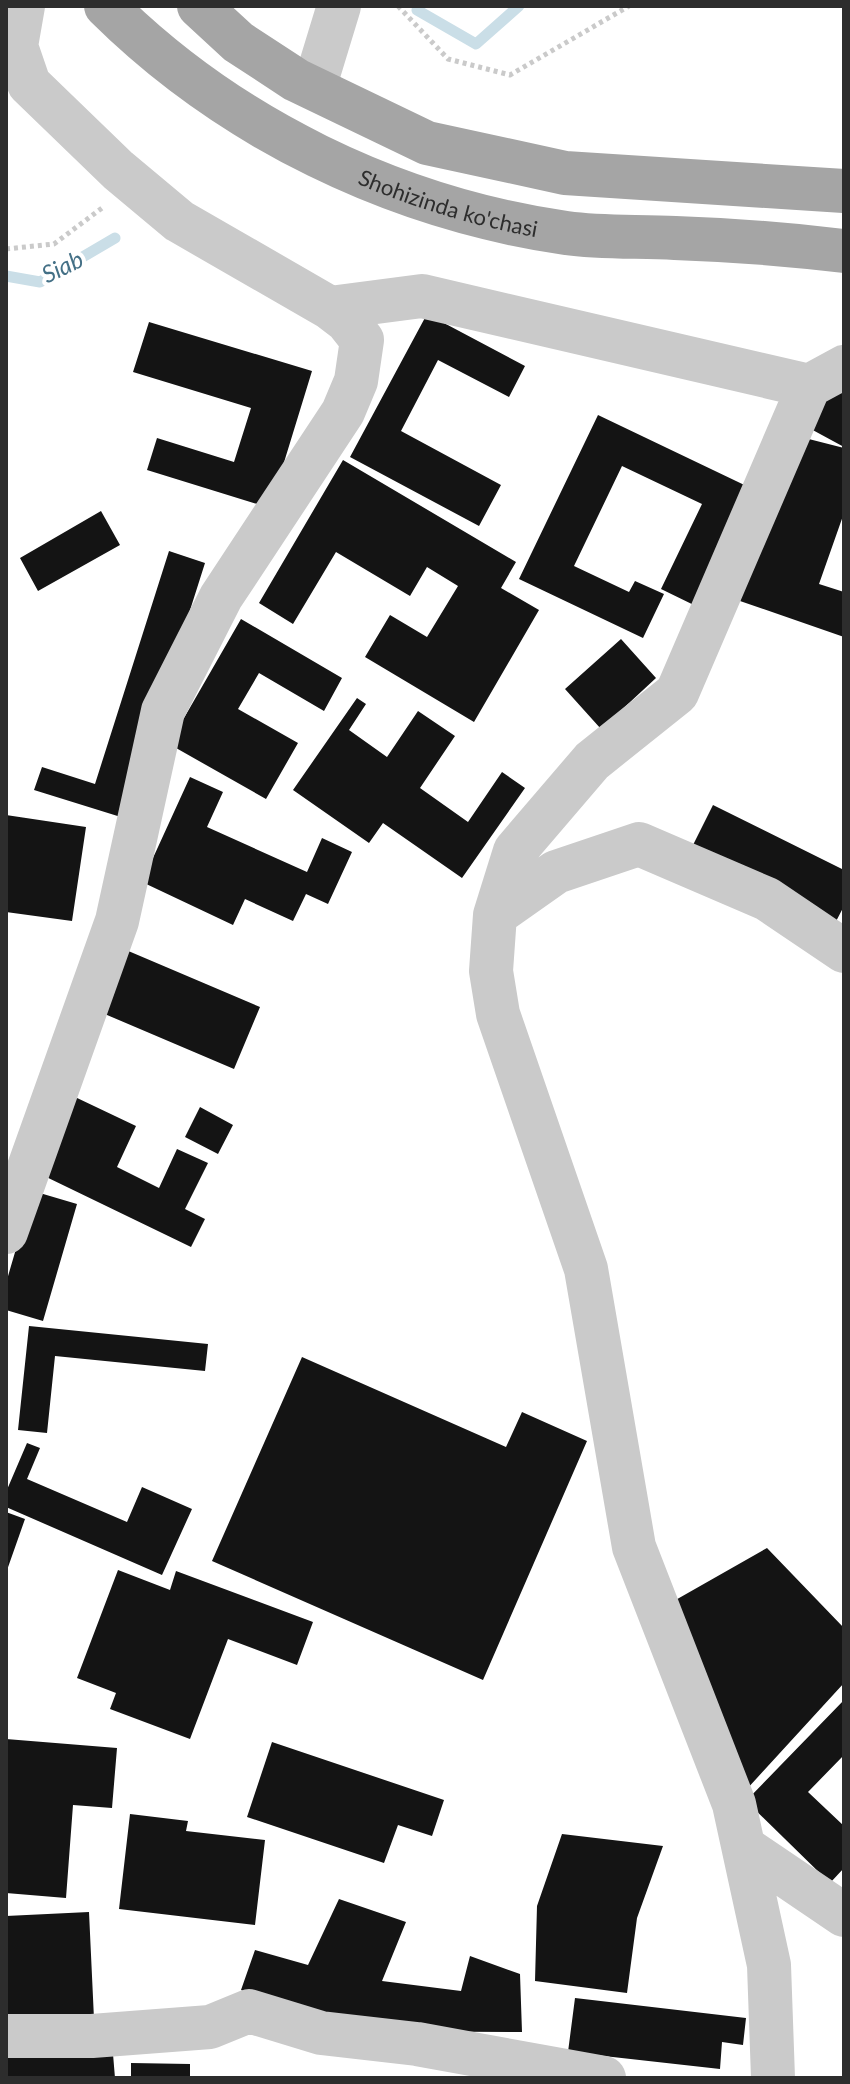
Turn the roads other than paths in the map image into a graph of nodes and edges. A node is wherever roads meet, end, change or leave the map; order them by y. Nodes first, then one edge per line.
1 (106, 6) edge
2 (199, 6) edge
3 (339, 6) edge
4 (15, 36) edge
5 (314, 88) junction
6 (844, 191) edge
7 (844, 251) edge
8 (330, 308) junction
9 (826, 376) edge
10 (495, 915) junction
11 (844, 951) edge
12 (6, 1232) edge
13 (745, 1848) junction
14 (844, 1915) edge
15 (6, 2036) edge
16 (604, 2078) edge
17 (773, 2078) edge

1 - 7 main road, Shohizinda ko'chasi
2 - 5 main road
3 - 5 street
4 - 8 street
5 - 6 main road
8 - 9 street
8 - 12 street
9 - 10 street
10 - 11 street
10 - 13 street
13 - 14 street
13 - 17 street
15 - 16 street

